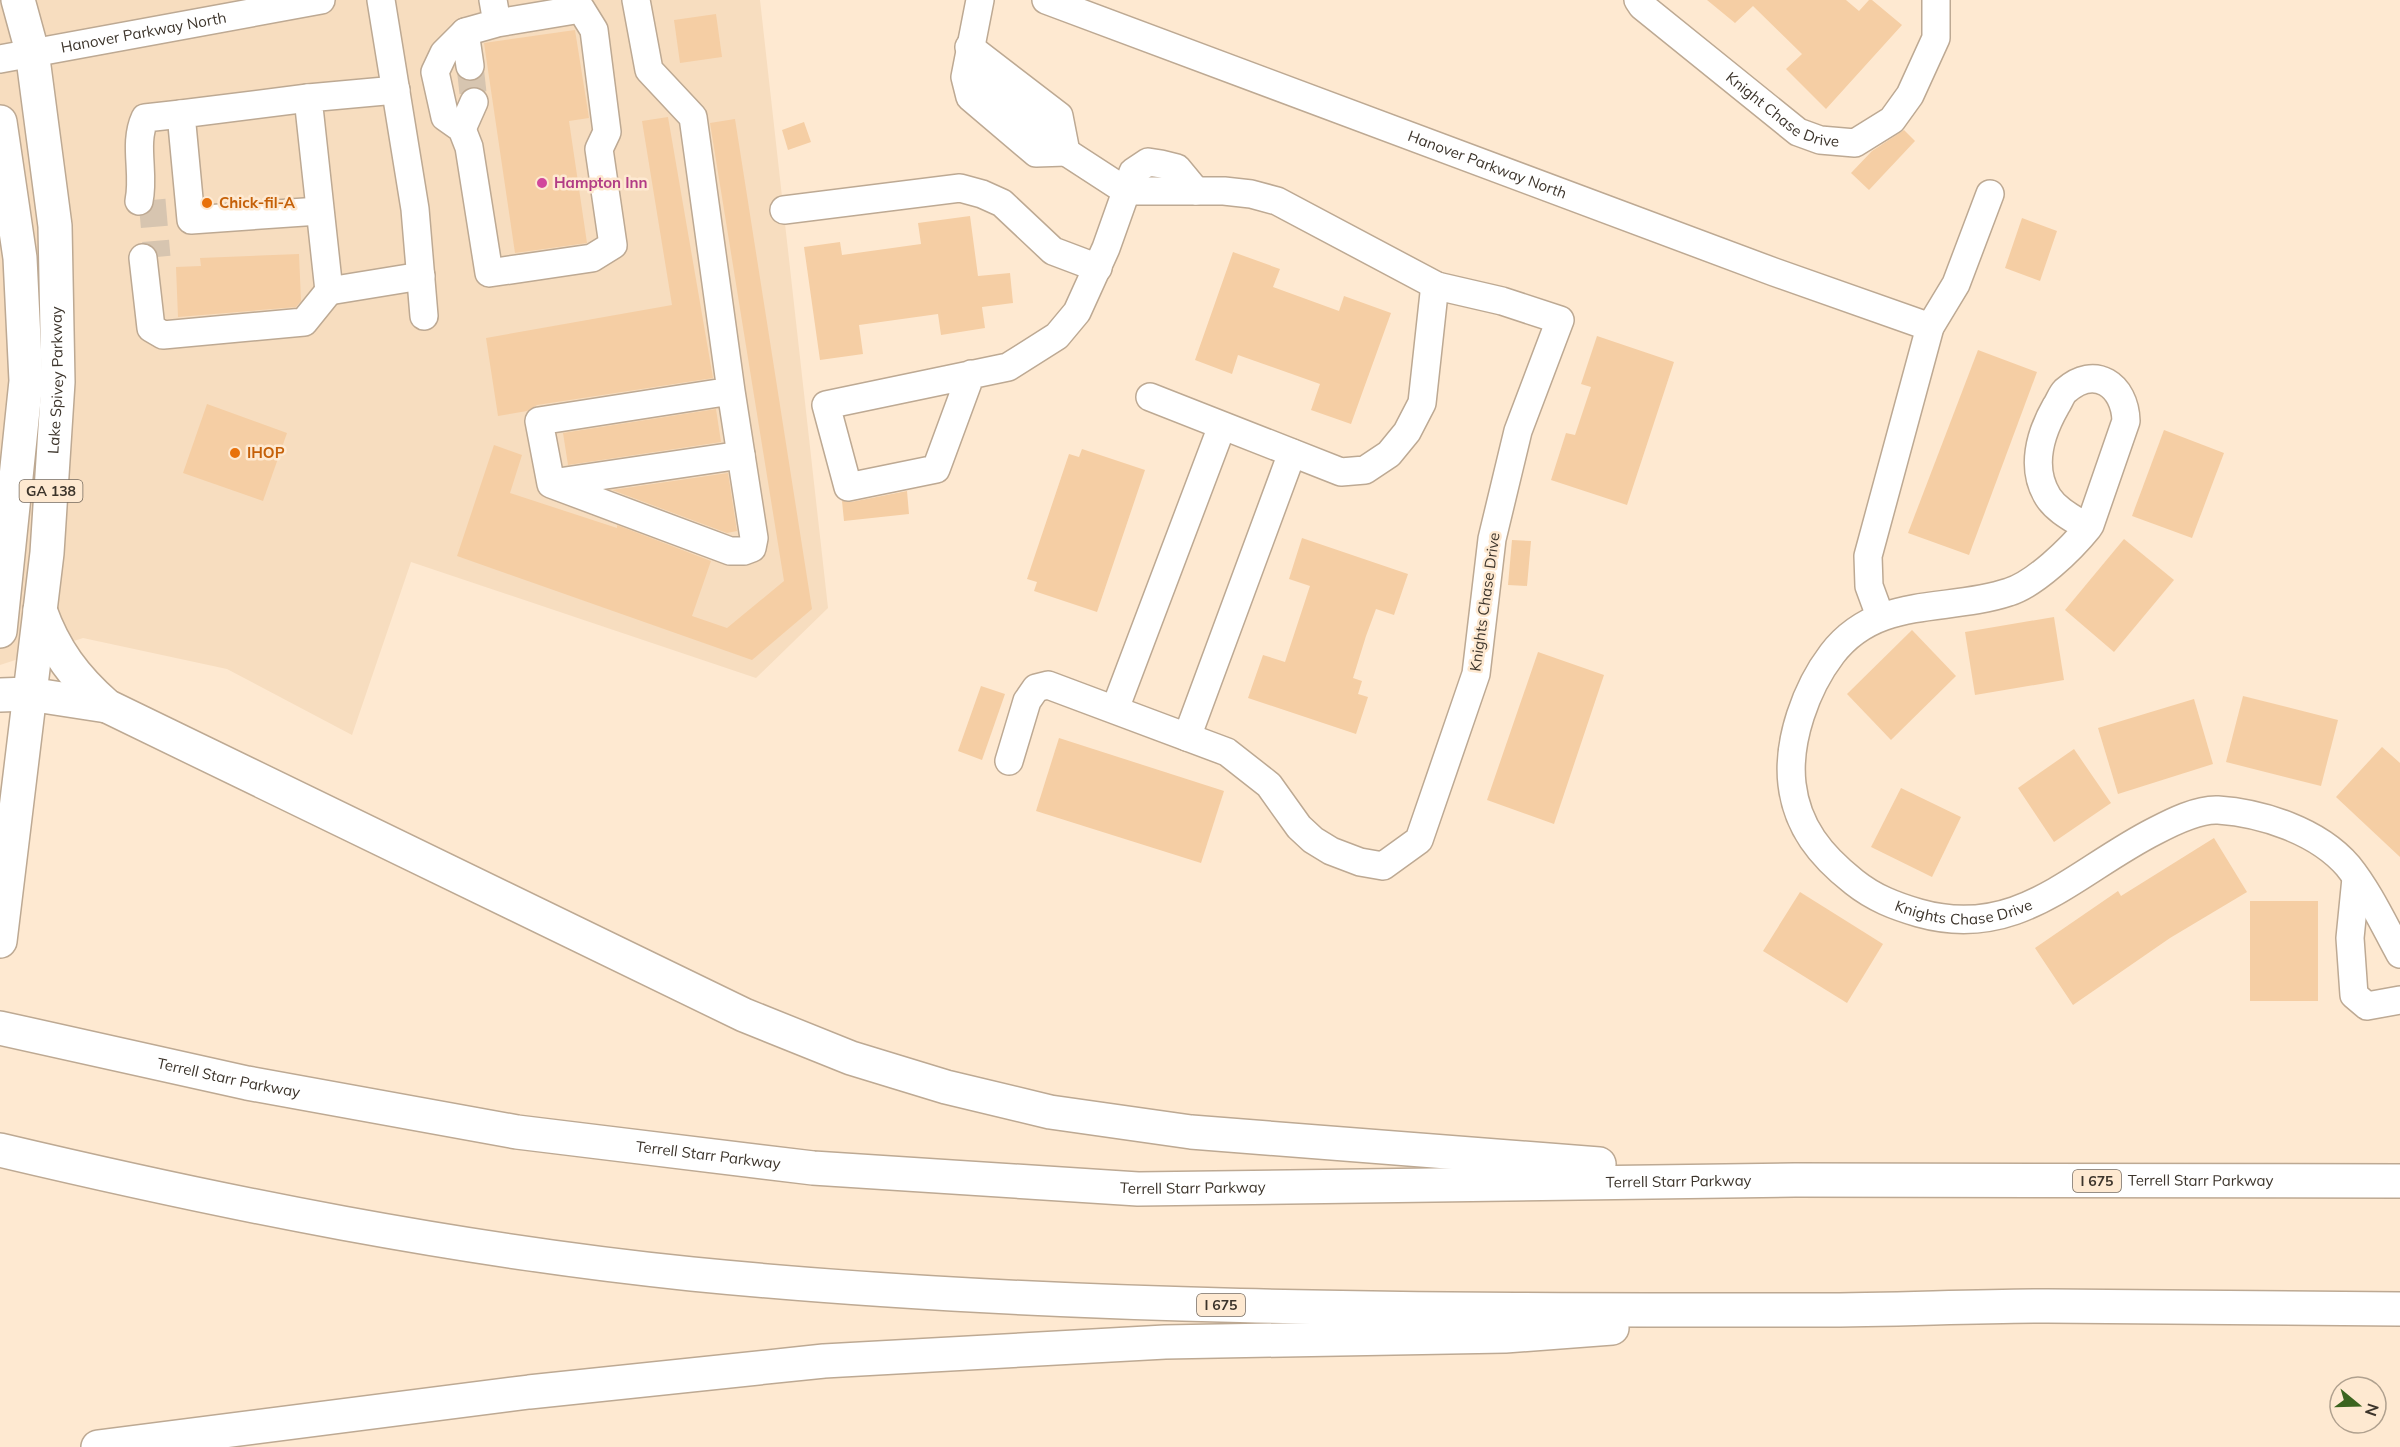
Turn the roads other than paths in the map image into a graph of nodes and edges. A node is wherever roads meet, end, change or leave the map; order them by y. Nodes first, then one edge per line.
1 (18, 0) edge
2 (321, 0) edge
3 (381, 0) edge
4 (636, 0) edge
5 (980, 0) edge
6 (1046, 0) edge
7 (1638, 0) edge
8 (1936, 0) edge
9 (495, 12) edge
10 (465, 32) junction
11 (969, 47) junction
12 (32, 51) junction
13 (0, 59) edge
14 (470, 66) tunnel mouth
15 (396, 90) junction
16 (308, 98) junction
17 (474, 102) tunnel mouth
18 (181, 114) junction
19 (0, 122) edge
20 (462, 129) junction
21 (1066, 152) junction
22 (1126, 191) junction
23 (1990, 194) dead end
24 (145, 195) tunnel mouth
25 (784, 210) dead end
26 (319, 211) junction
27 (150, 257) tunnel mouth
28 (1098, 268) junction
29 (421, 276) junction
30 (1437, 286) junction
31 (329, 291) junction
32 (424, 316) dead end
33 (1930, 327) junction
34 (971, 374) junction
35 (731, 391) junction
36 (1150, 397) dead end
37 (1222, 426) junction
38 (1292, 453) junction
39 (741, 455) junction
40 (550, 484) junction
41 (2088, 528) junction
42 (40, 610) junction
43 (1880, 615) junction
44 (0, 631) edge
45 (15, 694) edge
46 (107, 706) junction
47 (1115, 709) junction
48 (1187, 737) junction
49 (1009, 761) dead end
50 (2356, 878) junction
51 (0, 941) edge
52 (2400, 954) edge
53 (2400, 1000) edge
54 (0, 1028) edge
55 (0, 1150) edge
56 (1795, 1180) junction
57 (2400, 1181) edge
58 (2400, 1309) edge
59 (1824, 1310) junction
60 (98, 1447) edge

1 - 12 highway, Lake Spivey Parkway / GA 138
2 - 12 street, Hanover Parkway North
3 - 15 street
4 - 35 street
5 - 11 street
6 - 33 street, Hanover Parkway North
7 - 8 street, Knight Chase Drive
9 - 10 street
9 - 20 street
10 - 14 street
10 - 20 street
11 - 21 street
11 - 21 street
12 - 13 street, Hanover Parkway North
12 - 42 highway, Lake Spivey Parkway / GA 138
15 - 16 street
15 - 29 street
16 - 18 street
16 - 26 street
17 - 20 street
18 - 24 street
18 - 26 street
19 - 44 highway, Lake Spivey Parkway / GA 138
21 - 22 street
22 - 28 street
22 - 30 street, Knights Chase Drive
23 - 33 street
25 - 28 street
26 - 31 street
27 - 31 street
28 - 34 street
29 - 31 street
29 - 32 street
30 - 38 street
30 - 48 street, Knights Chase Drive
33 - 43 street
34 - 34 street
35 - 39 street
35 - 40 street
36 - 37 street
37 - 38 street
37 - 47 street
38 - 48 street
39 - 40 street
39 - 40 street
41 - 41 street, Knights Chase Drive
41 - 43 street, Knights Chase Drive
42 - 45 highway, Lake Spivey Parkway / GA 138
42 - 46 highway
43 - 50 street, Knights Chase Drive
45 - 46 highway
45 - 51 highway, Lake Spivey Parkway / GA 138
46 - 56 highway
47 - 48 street, Knights Chase Drive
47 - 49 street, Knights Chase Drive
50 - 52 street, Knights Chase Drive
50 - 53 street
54 - 56 highway, Terrell Starr Parkway / I 675
55 - 59 highway, I 675
56 - 57 highway, Terrell Starr Parkway / I 675
58 - 59 highway, I 675
59 - 60 highway

